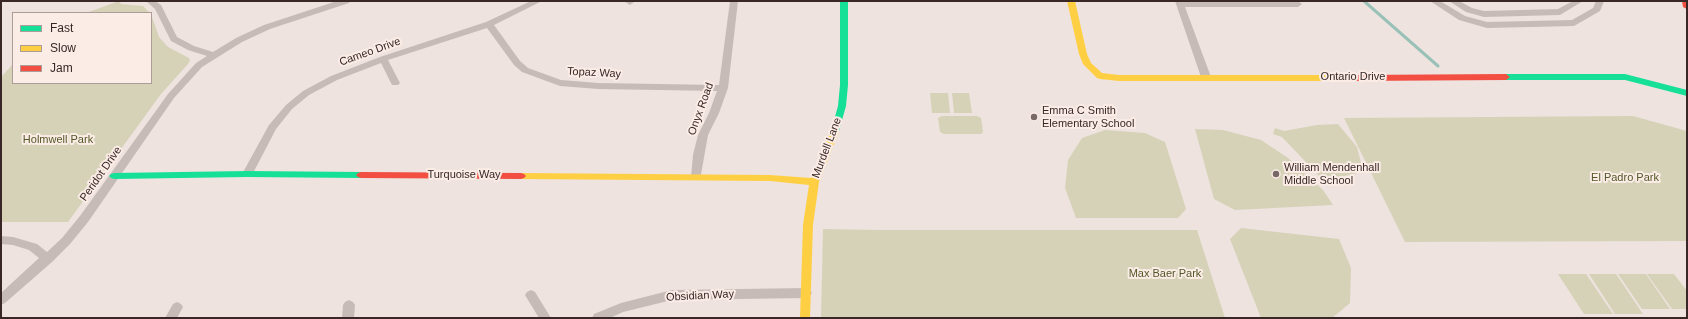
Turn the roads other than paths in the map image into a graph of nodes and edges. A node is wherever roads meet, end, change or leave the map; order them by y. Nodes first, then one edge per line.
1 (150, 1) edge
2 (346, 1) edge
3 (538, 1) edge
4 (734, 1) edge
5 (844, 1) edge
6 (1071, 1) edge
7 (1434, 1) edge
8 (1453, 1) edge
9 (1579, 1) edge
10 (1600, 1) edge
11 (1686, 1) edge
12 (1179, 2) edge
13 (1298, 4) dead end
14 (320, 5) edge
15 (1687, 7) edge
16 (1524, 14) junction
17 (489, 24) junction
18 (1533, 25) junction
19 (213, 55) junction
20 (384, 59) junction
21 (1206, 77) junction
22 (395, 83) dead end
23 (723, 88) junction
24 (1687, 93) edge
25 (247, 174) junction
26 (114, 176) junction
27 (696, 176) junction
28 (814, 182) junction
29 (1, 240) edge
30 (48, 259) junction
31 (806, 293) junction
32 (531, 295) dead end
33 (1, 300) edge
34 (349, 305) dead end
35 (177, 307) dead end
36 (171, 318) edge
37 (348, 318) edge
38 (545, 318) edge
39 (598, 318) edge
40 (805, 318) edge

1 - 19 street
2 - 14 street, Peridot Drive
3 - 17 street, Cameo Drive
4 - 23 street, Onyx Road
5 - 28 street, Murdell Lane
6 - 21 street, Ontario Drive
7 - 18 street
8 - 16 street
9 - 16 street
10 - 18 street
11 - 15 street
12 - 13 street
12 - 21 street
14 - 19 street, Peridot Drive
16 - 18 street
17 - 20 street, Cameo Drive
17 - 23 street, Topaz Way
19 - 26 street, Peridot Drive
20 - 22 street
20 - 25 street, Cameo Drive
21 - 24 street, Ontario Drive
23 - 27 street, Onyx Road
25 - 26 street, Turquoise Way
25 - 27 street, Turquoise Way
26 - 30 street, Peridot Drive
27 - 28 street, Turquoise Way
28 - 31 street, Murdell Lane
29 - 30 street
30 - 33 street, Peridot Drive
31 - 39 street, Obsidian Way
31 - 40 street, Murdell Lane
32 - 38 street
34 - 37 street
35 - 36 street

